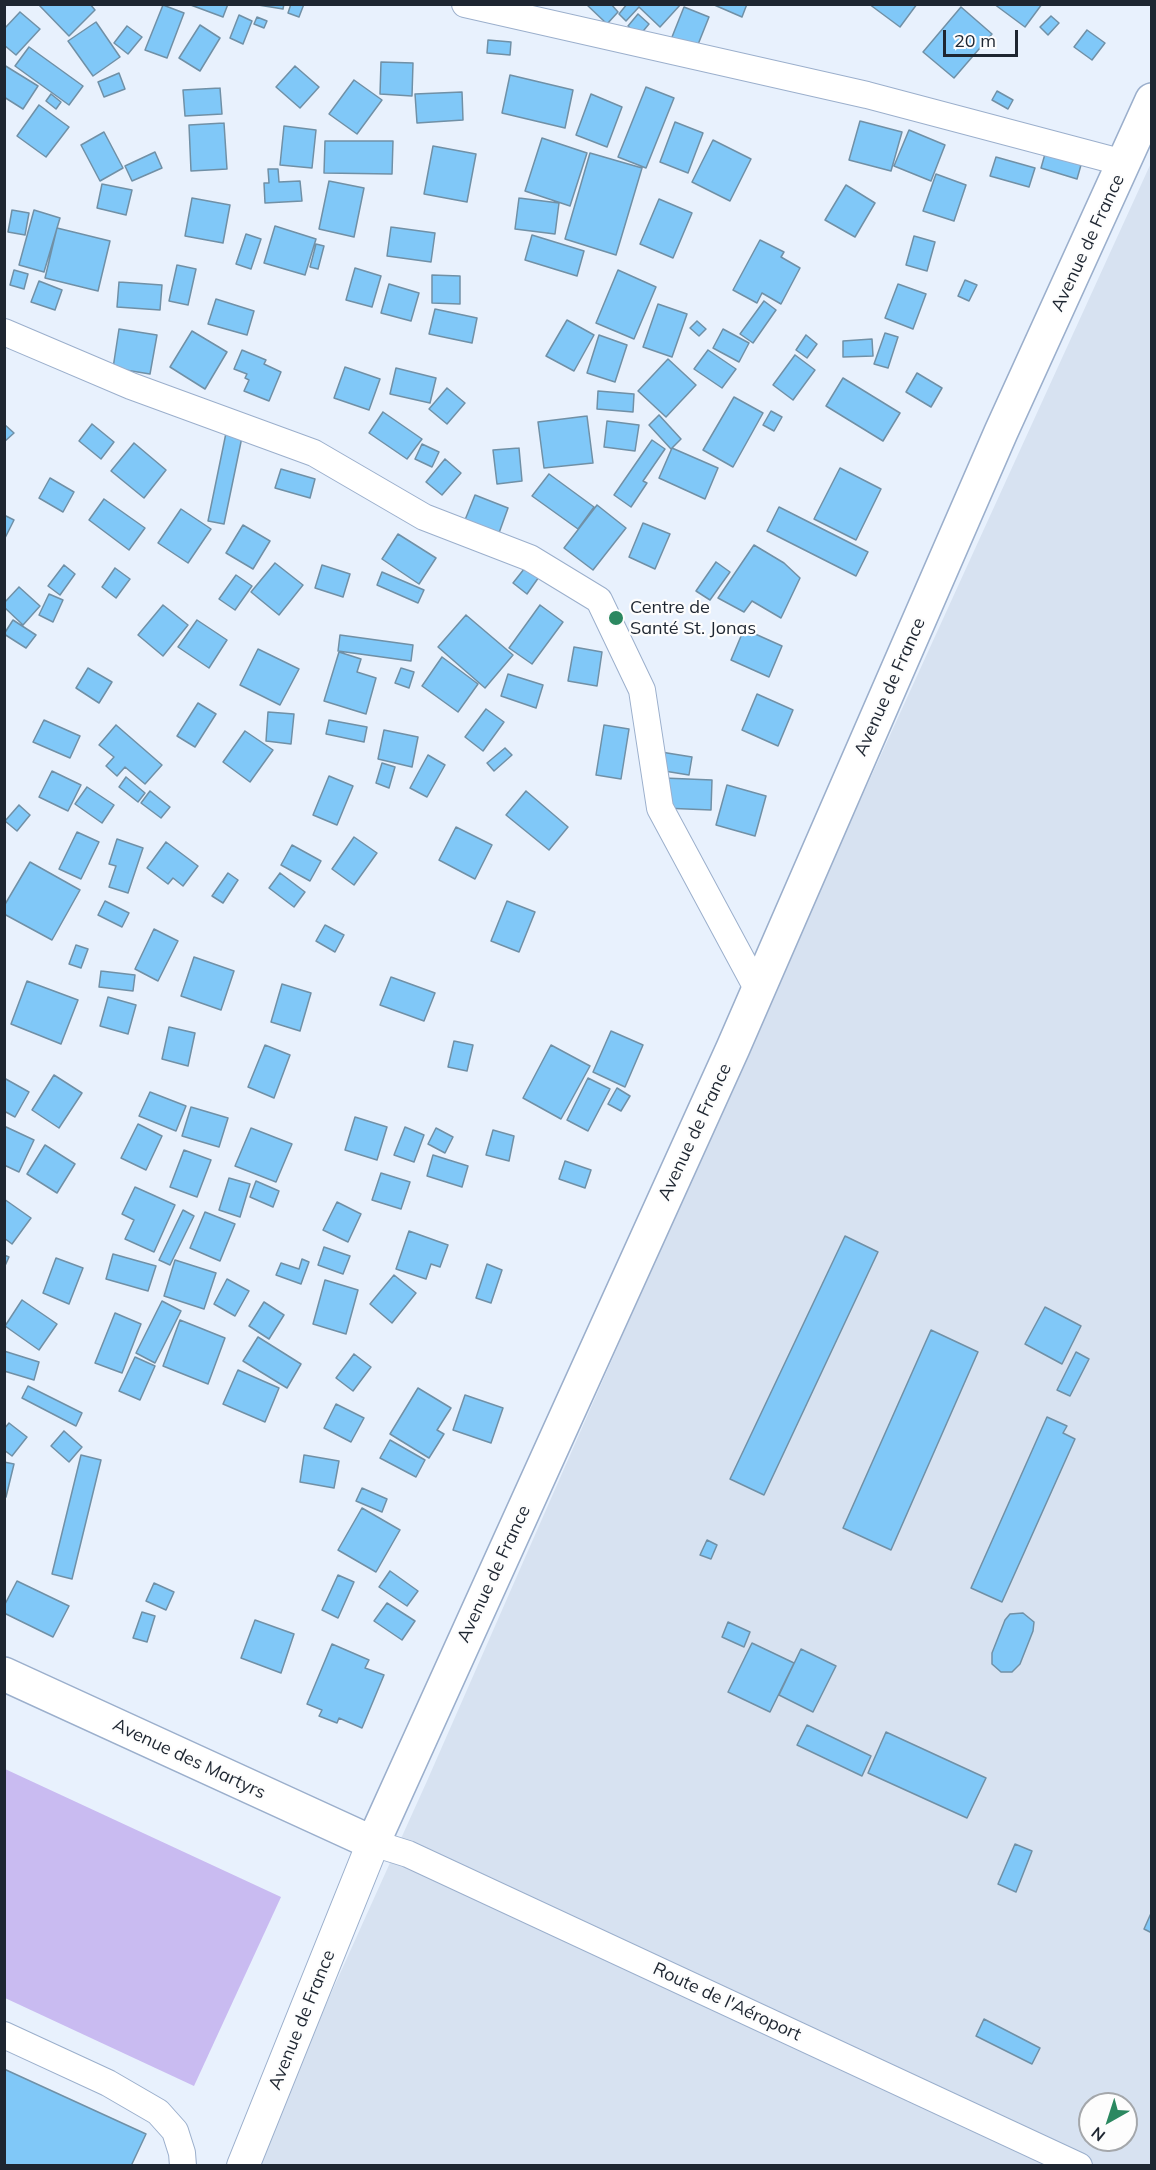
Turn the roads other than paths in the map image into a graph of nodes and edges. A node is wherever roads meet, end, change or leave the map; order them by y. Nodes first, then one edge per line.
1 (465, 4) edge
2 (1152, 100) edge
3 (1124, 163) junction
4 (4, 332) edge
5 (758, 990) junction
6 (4, 1674) edge
7 (373, 1843) junction
8 (4, 2036) edge
9 (183, 2166) edge
10 (243, 2166) edge
11 (1079, 2166) edge

1 - 3 street
2 - 3 main road, Avenue de France
3 - 5 main road, Avenue de France
4 - 5 street
5 - 7 main road, Avenue de France
6 - 7 main road, Avenue des Martyrs
7 - 10 street, Avenue de France
7 - 11 street, Route de l'Aéroport
8 - 9 street

